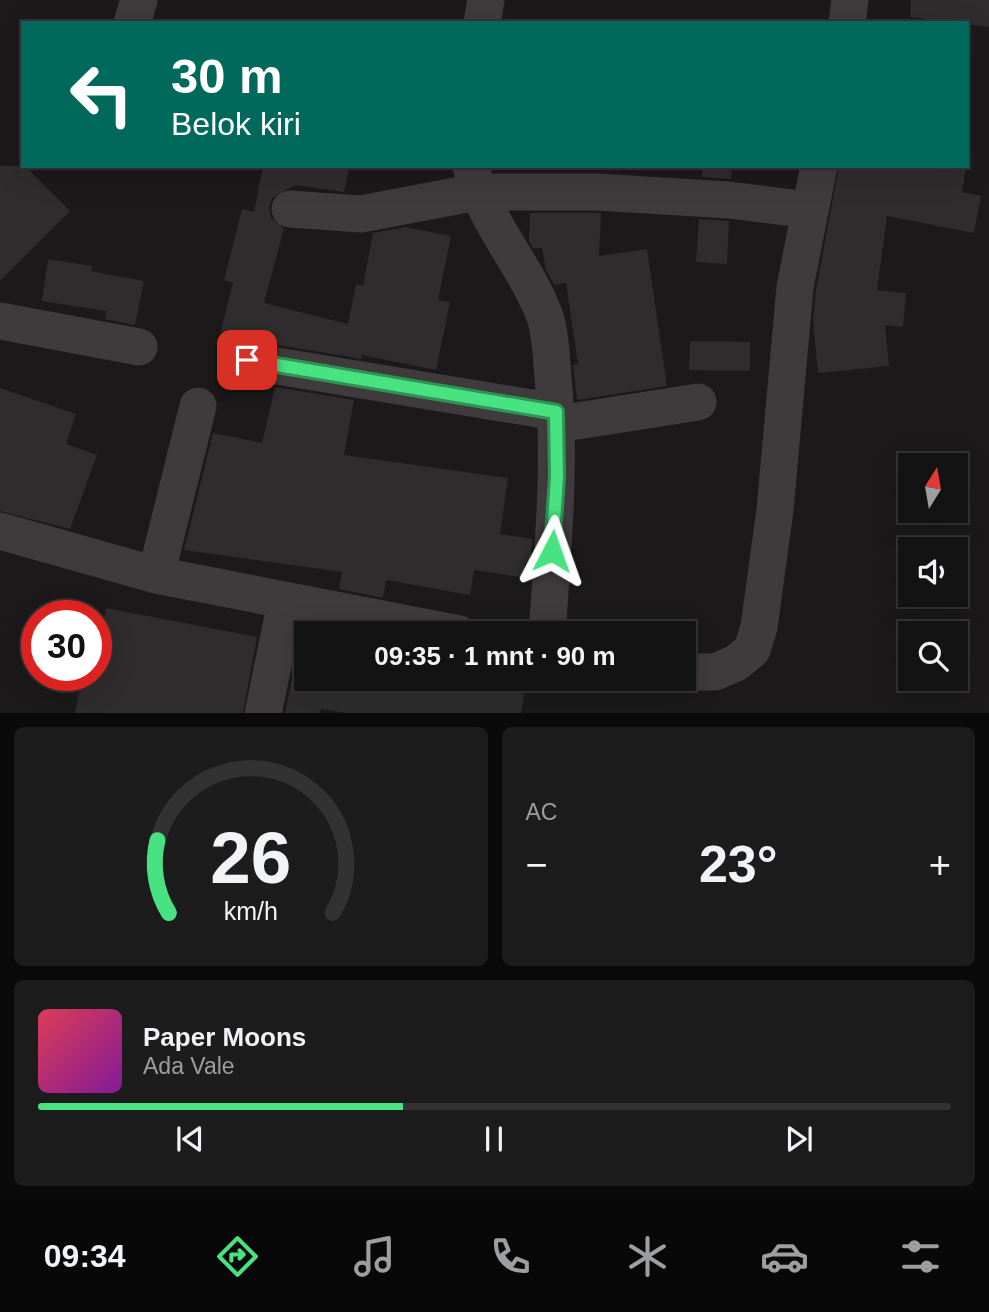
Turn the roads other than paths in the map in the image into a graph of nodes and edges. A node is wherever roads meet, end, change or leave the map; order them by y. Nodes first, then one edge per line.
1 (139, 0) edge
2 (486, 0) edge
3 (850, 0) edge
4 (133, 21) edge
5 (482, 21) edge
6 (847, 21) edge
7 (819, 168) edge
8 (474, 179) edge
9 (290, 209) dead end
10 (810, 210) junction
11 (0, 321) edge
12 (139, 347) dead end
13 (247, 360) dead end
14 (698, 402) dead end
15 (198, 406) dead end
16 (557, 418) junction
17 (0, 531) edge
18 (156, 575) junction
19 (286, 602) junction
20 (389, 621) edge
21 (548, 621) edge
22 (696, 672) edge
23 (263, 713) edge

1 - 4 street
2 - 5 street
3 - 6 street
7 - 10 street
8 - 9 street
8 - 10 street
8 - 16 street
10 - 22 street
11 - 12 street
13 - 16 street
14 - 16 street
15 - 18 street
16 - 21 street
17 - 18 street
18 - 19 street
19 - 20 street
19 - 23 street

